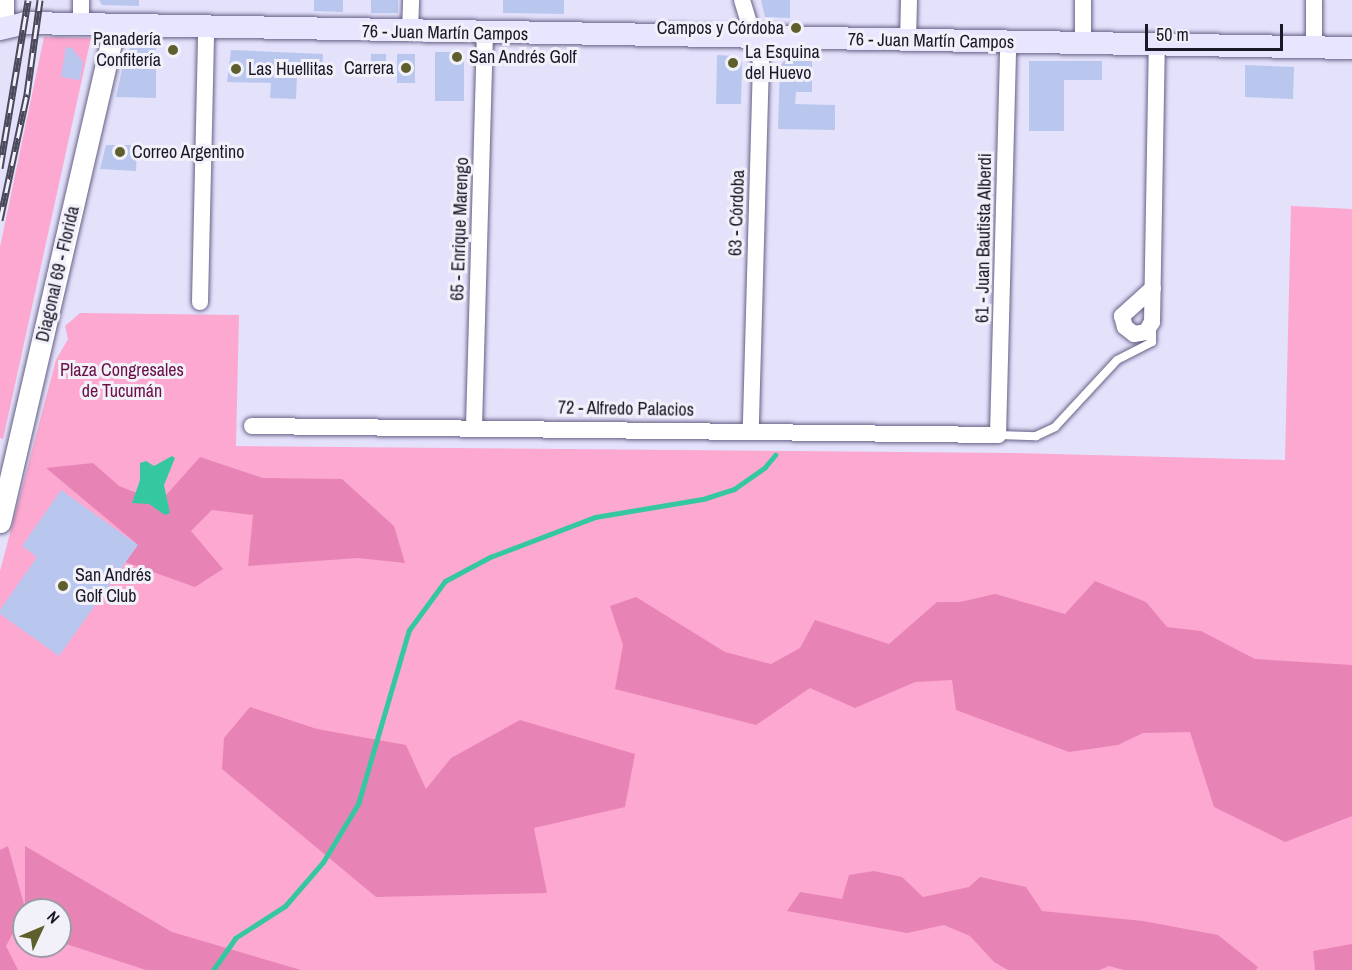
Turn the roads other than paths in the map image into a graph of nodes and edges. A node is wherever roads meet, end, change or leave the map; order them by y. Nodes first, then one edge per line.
1 (6, 0) edge
2 (81, 0) edge
3 (411, 0) edge
4 (742, 0) edge
5 (909, 0) edge
6 (1083, 0) edge
7 (1314, 0) edge
8 (81, 25) junction
9 (115, 26) junction
10 (3, 27) edge
11 (206, 29) junction
12 (410, 32) junction
13 (485, 33) junction
14 (752, 38) junction
15 (908, 41) junction
16 (1008, 43) junction
17 (1083, 44) junction
18 (1157, 44) junction
19 (1314, 48) junction
20 (1352, 48) edge
21 (1153, 288) junction
22 (200, 302) dead end
23 (1152, 322) junction
24 (252, 426) dead end
25 (474, 426) junction
26 (751, 430) junction
27 (998, 435) junction
28 (0, 522) edge

1 - 10 street
2 - 8 street
3 - 12 street
4 - 14 street, 63 - Córdoba
5 - 15 street
6 - 17 street
7 - 19 street
8 - 9 main road, 76 - Juan Martín Campos
8 - 10 main road, 76 - Juan Martín Campos
9 - 11 main road, 76 - Juan Martín Campos
9 - 28 street, Diagonal 69 - Florida
11 - 12 main road, 76 - Juan Martín Campos
11 - 22 street
12 - 13 main road, 76 - Juan Martín Campos
13 - 14 main road, 76 - Juan Martín Campos
13 - 25 street, 65 - Enrique Marengo
14 - 15 main road, 76 - Juan Martín Campos
14 - 26 street, 63 - Córdoba
15 - 16 main road, 76 - Juan Martín Campos
16 - 17 main road, 76 - Juan Martín Campos
16 - 27 street, 61 - Juan Bautista Alberdi
17 - 18 main road, 76 - Juan Martín Campos
18 - 19 main road, 76 - Juan Martín Campos
18 - 21 street
19 - 20 main road, 76 - Juan Martín Campos
21 - 23 street
21 - 23 street
23 - 27 lane
24 - 25 street, 72 - Alfredo Palacios
25 - 26 street, 72 - Alfredo Palacios
26 - 27 street, 72 - Alfredo Palacios

